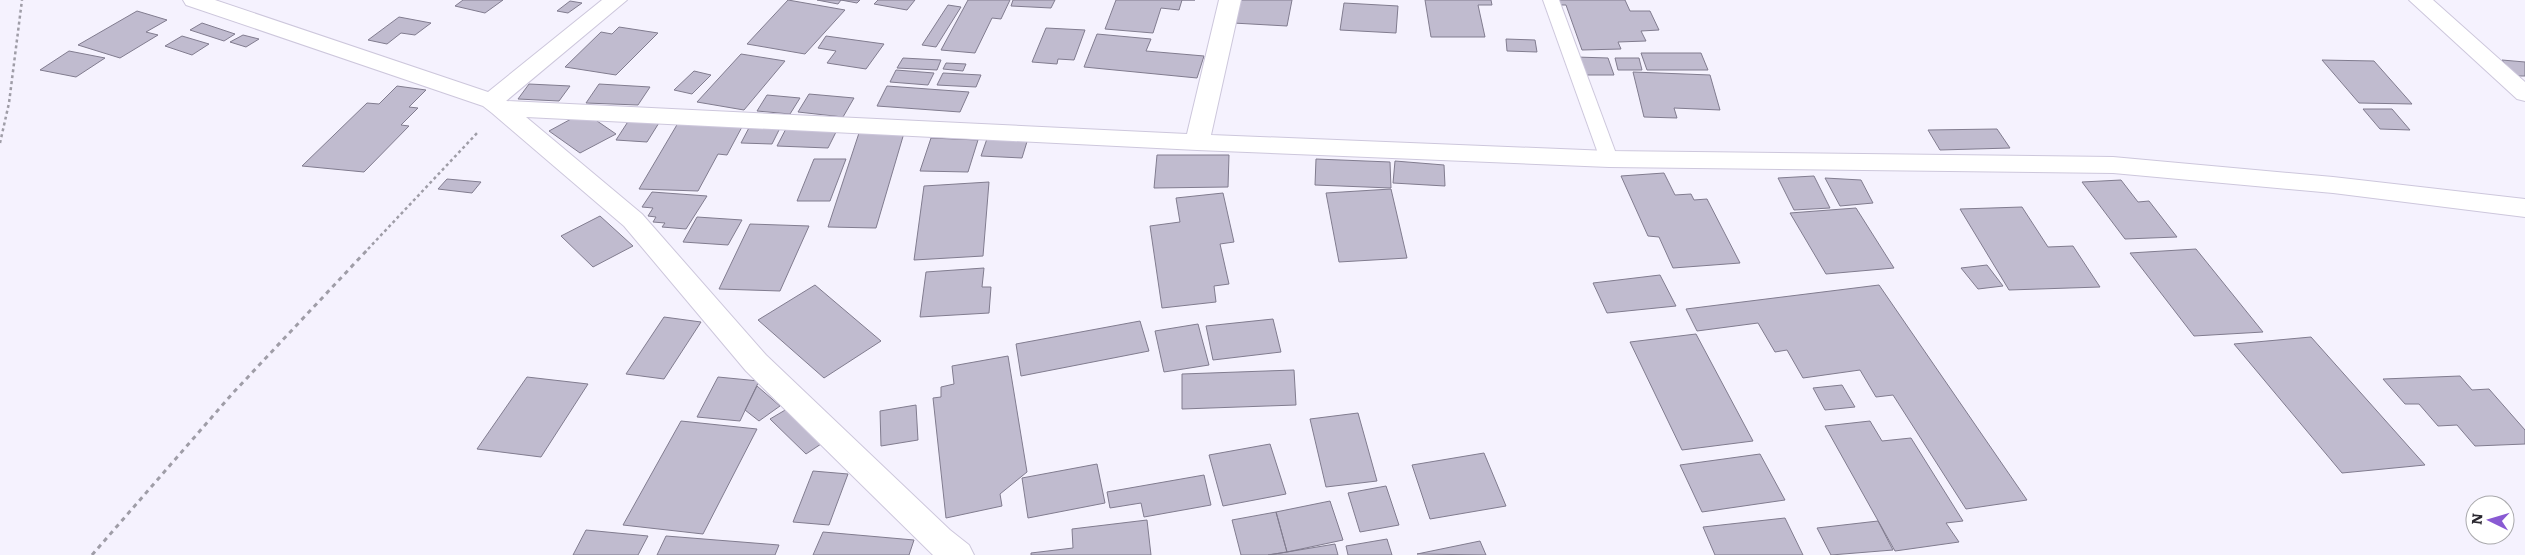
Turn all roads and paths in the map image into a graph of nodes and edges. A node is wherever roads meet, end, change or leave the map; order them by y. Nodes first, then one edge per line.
1 (22, 0) edge
2 (194, 0) edge
3 (616, 0) edge
4 (1230, 0) edge
5 (1550, 0) edge
6 (2420, 0) edge
7 (2525, 94) edge
8 (496, 104) junction
9 (1197, 142) junction
10 (0, 143) edge
11 (1609, 159) junction
12 (2525, 208) edge
13 (92, 555) edge
14 (956, 555) edge

1 - 10 path
2 - 8 street
3 - 8 street
4 - 9 street
5 - 11 lane
6 - 7 street
8 - 9 street
8 - 13 path
8 - 14 street
9 - 11 street
11 - 12 street

